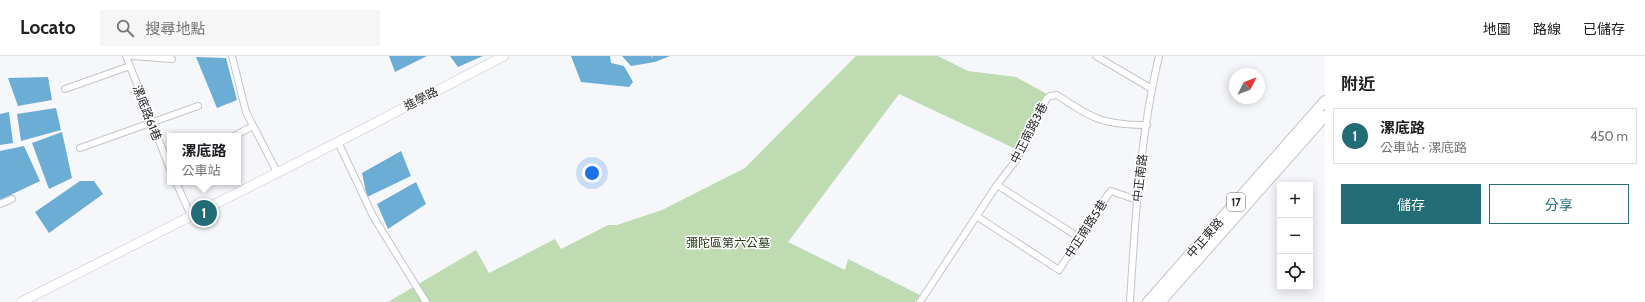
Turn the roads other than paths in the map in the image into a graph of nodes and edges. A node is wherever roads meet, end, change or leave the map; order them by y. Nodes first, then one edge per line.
1 (126, 56) edge
2 (132, 56) edge
3 (232, 56) edge
4 (504, 56) edge
5 (1096, 56) edge
6 (1160, 56) edge
7 (172, 59) dead end
8 (130, 66) junction
9 (65, 89) dead end
10 (1152, 89) junction
11 (1325, 101) edge
12 (198, 106) dead end
13 (1325, 116) edge
14 (150, 122) junction
15 (1146, 125) junction
16 (253, 126) junction
17 (240, 133) edge
18 (338, 142) junction
19 (80, 148) dead end
20 (167, 162) edge
21 (277, 172) junction
22 (177, 185) edge
23 (998, 185) junction
24 (12, 199) dead end
25 (1137, 200) junction
26 (0, 204) edge
27 (191, 216) junction
28 (978, 217) junction
29 (1080, 238) junction
30 (21, 302) edge
31 (426, 302) edge
32 (920, 302) edge
33 (1130, 302) edge
34 (1148, 302) edge
35 (1160, 302) edge

1 - 8 street, 漯底路61巷
2 - 7 street
3 - 16 street
4 - 18 street, 進學路
5 - 10 street
6 - 10 street, 中正南路
8 - 9 street
8 - 14 street, 漯底路61巷
10 - 15 street, 中正南路
11 - 34 main road, 中正東路 / 17
12 - 14 street
13 - 35 main road, 中正東路 / 17
14 - 19 street
14 - 20 street, 漯底路61巷
15 - 23 street, 中正南路3巷
15 - 25 street, 中正南路
16 - 17 street
16 - 21 street
18 - 21 street, 進學路
18 - 31 street
21 - 27 street, 進學路
22 - 27 street
23 - 28 street, 中正南路3巷
23 - 29 street
24 - 26 street
25 - 29 street, 中正南路5巷
25 - 33 street, 中正南路
27 - 30 street, 進學路
28 - 29 street, 中正南路5巷
28 - 32 street, 中正南路3巷

